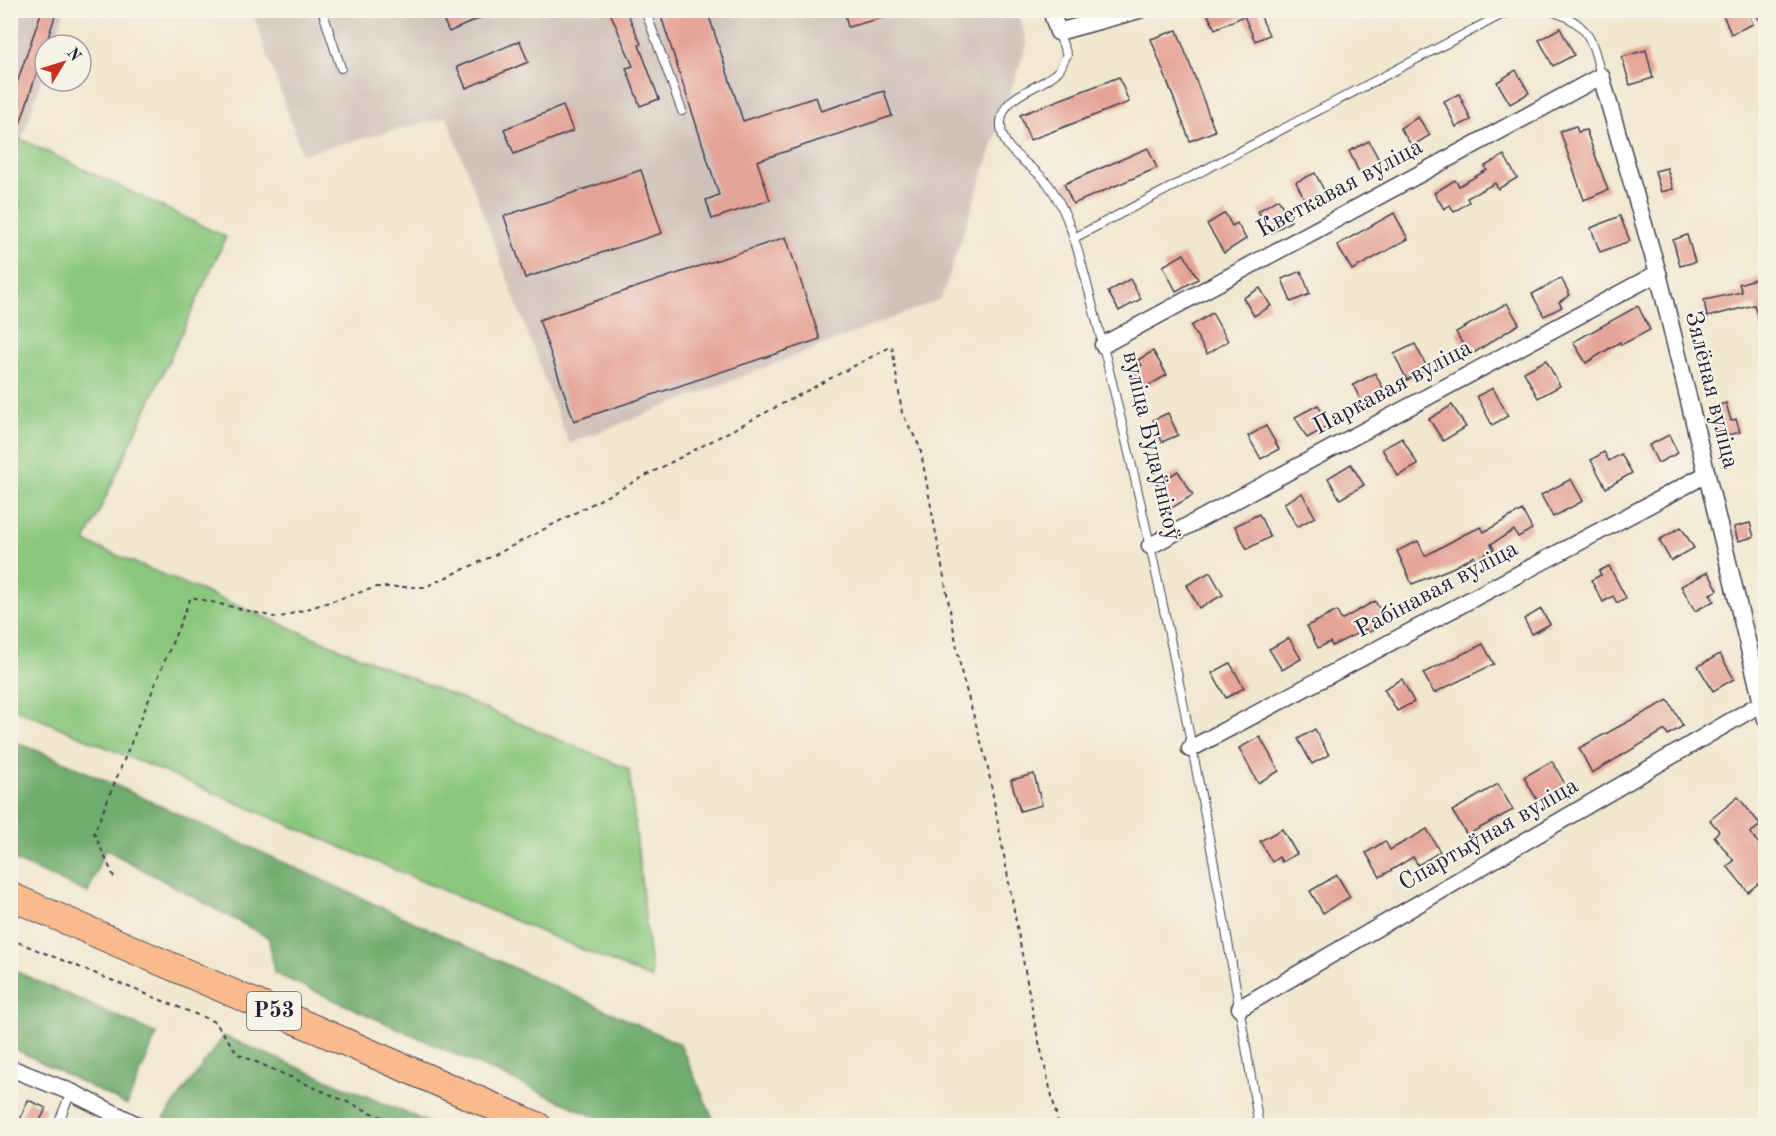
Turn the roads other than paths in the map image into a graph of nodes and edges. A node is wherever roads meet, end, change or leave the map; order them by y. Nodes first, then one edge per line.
1 (322, 10) edge
2 (645, 10) edge
3 (1051, 10) edge
4 (1139, 10) edge
5 (1516, 10) edge
6 (1547, 10) edge
7 (1058, 32) junction
8 (341, 68) dead end
9 (1601, 76) junction
10 (682, 111) dead end
11 (1074, 238) junction
12 (1658, 273) junction
13 (1103, 345) junction
14 (1707, 474) junction
15 (1150, 546) junction
16 (1764, 711) edge
17 (1190, 749) junction
18 (10, 896) edge
19 (1240, 1008) junction
20 (10, 1068) edge
21 (71, 1092) junction
22 (57, 1125) edge
23 (139, 1125) edge
24 (538, 1125) edge
25 (1259, 1125) edge

1 - 8 lane
2 - 10 lane
3 - 7 street
4 - 7 street
5 - 11 lane
6 - 9 lane
7 - 11 lane, вуліца Будаўнікоў
9 - 12 street, Зялёная вуліца
9 - 13 street, Кветкавая вуліца
11 - 13 lane, вуліца Будаўнікоў
12 - 14 street, Зялёная вуліца
12 - 15 street, Паркавая вуліца
13 - 15 lane, вуліца Будаўнікоў
14 - 16 street, Зялёная вуліца
14 - 17 street, Рабінавая вуліца
15 - 17 lane, вуліца Будаўнікоў
16 - 19 street, Спартыўная вуліца
17 - 19 lane, вуліца Будаўнікоў
18 - 24 main road, Р53
19 - 25 lane, вуліца Будаўнікоў
20 - 21 street
21 - 22 lane
21 - 23 street

